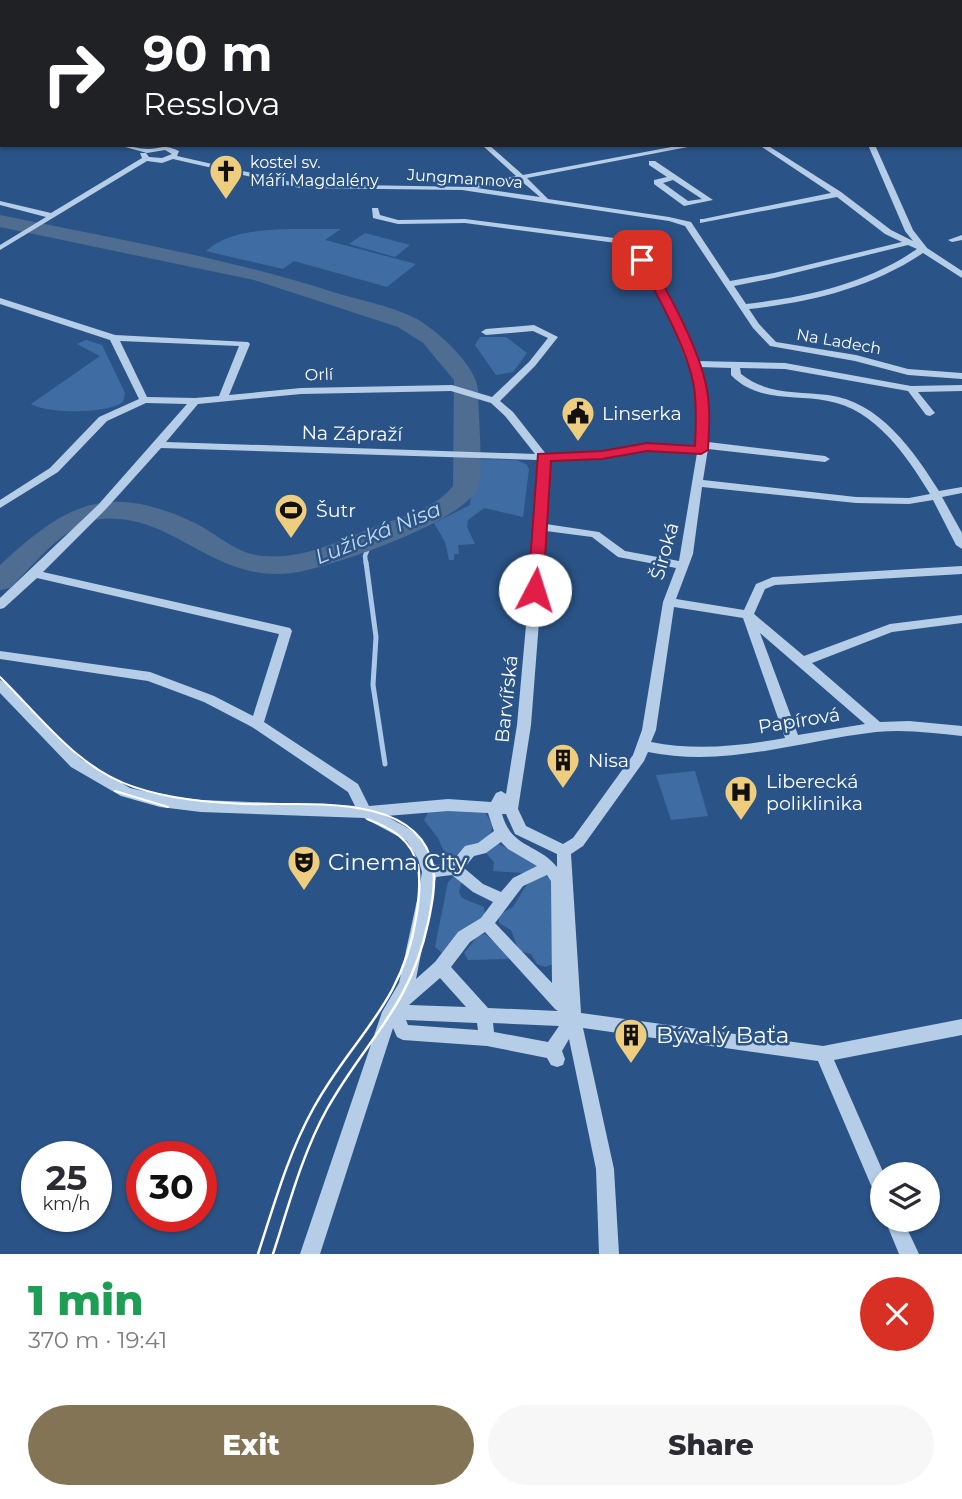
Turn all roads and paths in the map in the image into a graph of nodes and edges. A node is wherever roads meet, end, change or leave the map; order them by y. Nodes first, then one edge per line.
1 (126, 147) edge
2 (487, 147) edge
3 (638, 147) edge
4 (684, 147) edge
5 (765, 147) edge
6 (872, 147) edge
7 (175, 151) edge
8 (647, 154) junction
9 (146, 155) junction
10 (656, 162) junction
11 (521, 178) junction
12 (462, 188) junction
13 (838, 194) junction
14 (547, 199) junction
15 (0, 203) edge
16 (723, 209) dead end
17 (375, 210) dead end
18 (731, 215) junction
19 (53, 216) junction
20 (703, 221) dead end
21 (688, 224) joint
22 (962, 237) edge
23 (952, 240) dead end
24 (907, 243) junction
25 (0, 248) edge
26 (923, 249) junction
27 (962, 275) edge
28 (729, 284) junction
29 (0, 301) edge
30 (743, 307) junction
31 (486, 332) dead end
32 (114, 338) junction
33 (245, 345) joint
34 (693, 364) junction
35 (735, 364) junction
36 (962, 376) edge
37 (962, 388) edge
38 (911, 389) junction
39 (223, 398) junction
40 (144, 400) junction
41 (195, 401) junction
42 (494, 401) junction
43 (930, 413) dead end
44 (160, 445) junction
45 (702, 448) junction
46 (449, 453) joint
47 (543, 457) junction
48 (825, 459) dead end
49 (699, 482) junction
50 (962, 490) edge
51 (939, 495) junction
52 (0, 505) edge
53 (541, 527) junction
54 (962, 545) edge
55 (682, 565) junction
56 (962, 570) edge
57 (35, 574) junction
58 (668, 602) junction
59 (0, 605) edge
60 (748, 615) junction
61 (962, 619) edge
62 (0, 655) edge
63 (802, 662) junction
64 (0, 685) edge
65 (257, 724) junction
66 (877, 727) junction
67 (962, 731) edge
68 (793, 741) junction
69 (643, 746) junction
70 (502, 805) junction
71 (365, 812) junction
72 (501, 834) junction
73 (564, 851) junction
74 (550, 867) junction
75 (455, 869) junction
76 (429, 872) junction
77 (502, 899) junction
78 (486, 923) junction
79 (441, 967) junction
80 (561, 1004) junction
81 (392, 1012) junction
82 (484, 1016) junction
83 (573, 1018) junction
84 (962, 1027) edge
85 (486, 1038) junction
86 (823, 1054) junction
87 (870, 1163) edge
88 (899, 1232) edge
89 (310, 1254) edge
90 (609, 1254) edge
91 (909, 1254) edge

1 - 9 street, Jungmannova
2 - 11 street
3 - 8 street
4 - 8 street
5 - 13 street
6 - 26 street
7 - 9 street, Jungmannova
7 - 9 street, Jungmannova
7 - 12 street, Jungmannova
8 - 10 street
8 - 11 street
9 - 19 street
10 - 10 street
11 - 12 street
11 - 14 street, Jungmannova
12 - 14 street, Jungmannova
13 - 18 street
13 - 24 street
14 - 21 street, Jungmannova
15 - 19 street
16 - 18 street
17 - 34 street, Široká
18 - 20 street
19 - 25 street
21 - 28 street, Na Ladech
22 - 23 street
24 - 26 street
24 - 28 street
26 - 27 street
26 - 30 street
28 - 30 street, Na Ladech
29 - 32 street
30 - 36 street, Na Ladech
31 - 42 street
32 - 33 street
32 - 40 street
33 - 39 street
34 - 35 street
34 - 45 street, Široká
35 - 38 street
35 - 51 street
37 - 38 street
38 - 43 street
39 - 41 street, Orlí
39 - 42 street, Orlí
40 - 41 street, Orlí
40 - 52 street
41 - 44 street
42 - 47 street
44 - 46 street, Na Zápraží
44 - 57 street
45 - 47 street, Na Zápraží
45 - 48 street, Na Zápraží
45 - 49 street, Široká
46 - 47 street, Na Zápraží
47 - 53 street, Barvířská
49 - 51 street
49 - 55 street, Široká
50 - 51 street
51 - 54 street
53 - 55 street
53 - 70 street, Barvířská
55 - 58 street, Široká
56 - 60 street
57 - 59 street
57 - 65 street
58 - 60 street
58 - 69 street, Široká
60 - 63 street
60 - 68 street
61 - 63 street
62 - 65 street
63 - 66 street
64 - 71 street
65 - 71 street
66 - 67 street, Papírová
66 - 68 street, Papírová
68 - 69 street, Papírová
69 - 73 street, Široká
70 - 71 street
70 - 72 street
70 - 73 street
71 - 76 street
72 - 74 street
72 - 75 street
73 - 83 street
74 - 77 street
74 - 80 street
75 - 76 street
75 - 77 street
76 - 81 street
77 - 78 street
78 - 79 street
78 - 80 street
79 - 81 street
79 - 82 street
80 - 83 street
81 - 82 street
81 - 85 street
81 - 89 street
82 - 83 street
82 - 85 street
83 - 85 street
83 - 86 street
83 - 90 street
84 - 86 street
86 - 87 street
88 - 91 street

